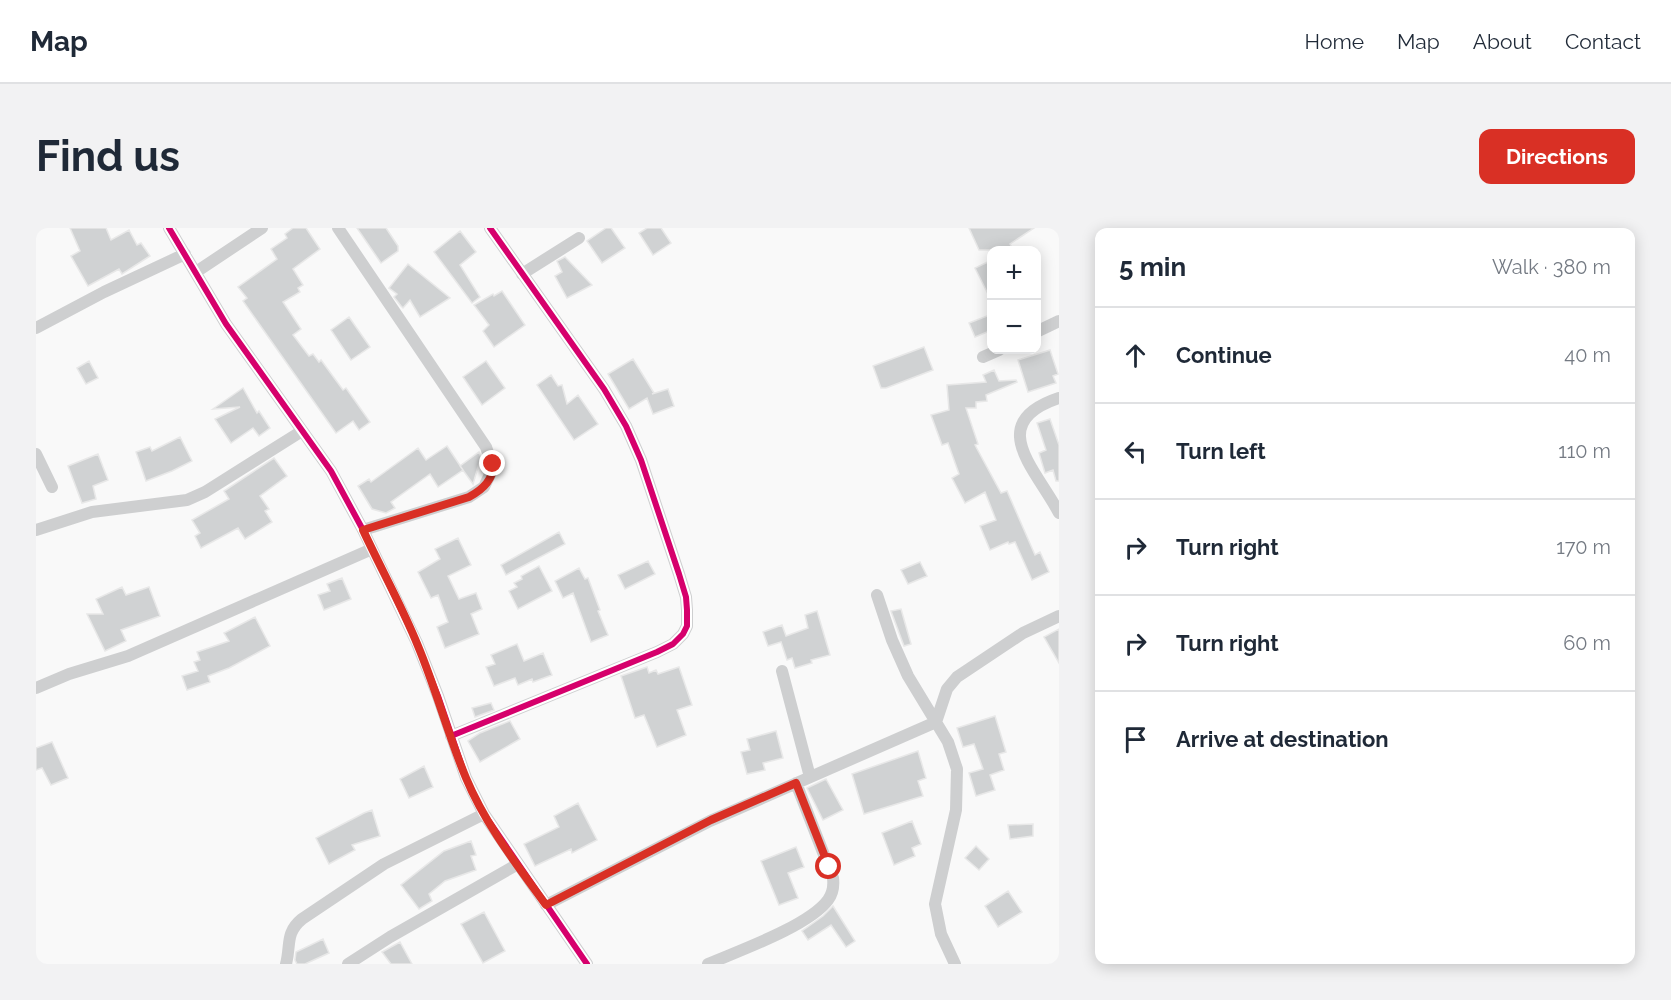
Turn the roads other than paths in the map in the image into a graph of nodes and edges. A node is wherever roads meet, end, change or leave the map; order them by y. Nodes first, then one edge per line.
1 (169, 228) edge
2 (262, 228) edge
3 (338, 228) edge
4 (490, 228) edge
5 (579, 238) dead end
6 (185, 254) junction
7 (196, 272) junction
8 (522, 274) junction
9 (1059, 321) edge
10 (36, 328) edge
11 (1041, 330) edge
12 (990, 354) edge
13 (983, 357) dead end
14 (1059, 398) edge
15 (302, 431) junction
16 (36, 454) edge
17 (52, 487) dead end
18 (1059, 513) edge
19 (36, 530) edge
20 (363, 530) junction
21 (372, 549) junction
22 (876, 595) dead end
23 (1059, 616) edge
24 (782, 671) dead end
25 (36, 688) edge
26 (936, 722) junction
27 (451, 736) junction
28 (810, 777) junction
29 (796, 783) junction
30 (484, 814) junction
31 (518, 864) junction
32 (546, 905) junction
33 (286, 964) edge
34 (348, 964) edge
35 (587, 964) edge
36 (708, 964) edge
37 (955, 964) edge

1 - 6 street
2 - 7 street
3 - 20 street
4 - 8 street
5 - 8 street
6 - 7 street
6 - 10 street
7 - 15 street
8 - 27 street
9 - 11 street
12 - 13 street
14 - 18 street
15 - 19 street
15 - 20 street
16 - 17 street
20 - 21 street
21 - 25 street
21 - 27 street
22 - 26 street
23 - 26 street
24 - 28 street
26 - 28 street
26 - 37 street
27 - 30 street
28 - 29 street
29 - 32 street
29 - 36 street
30 - 31 street
30 - 33 street
31 - 32 street
31 - 34 street
32 - 35 street

